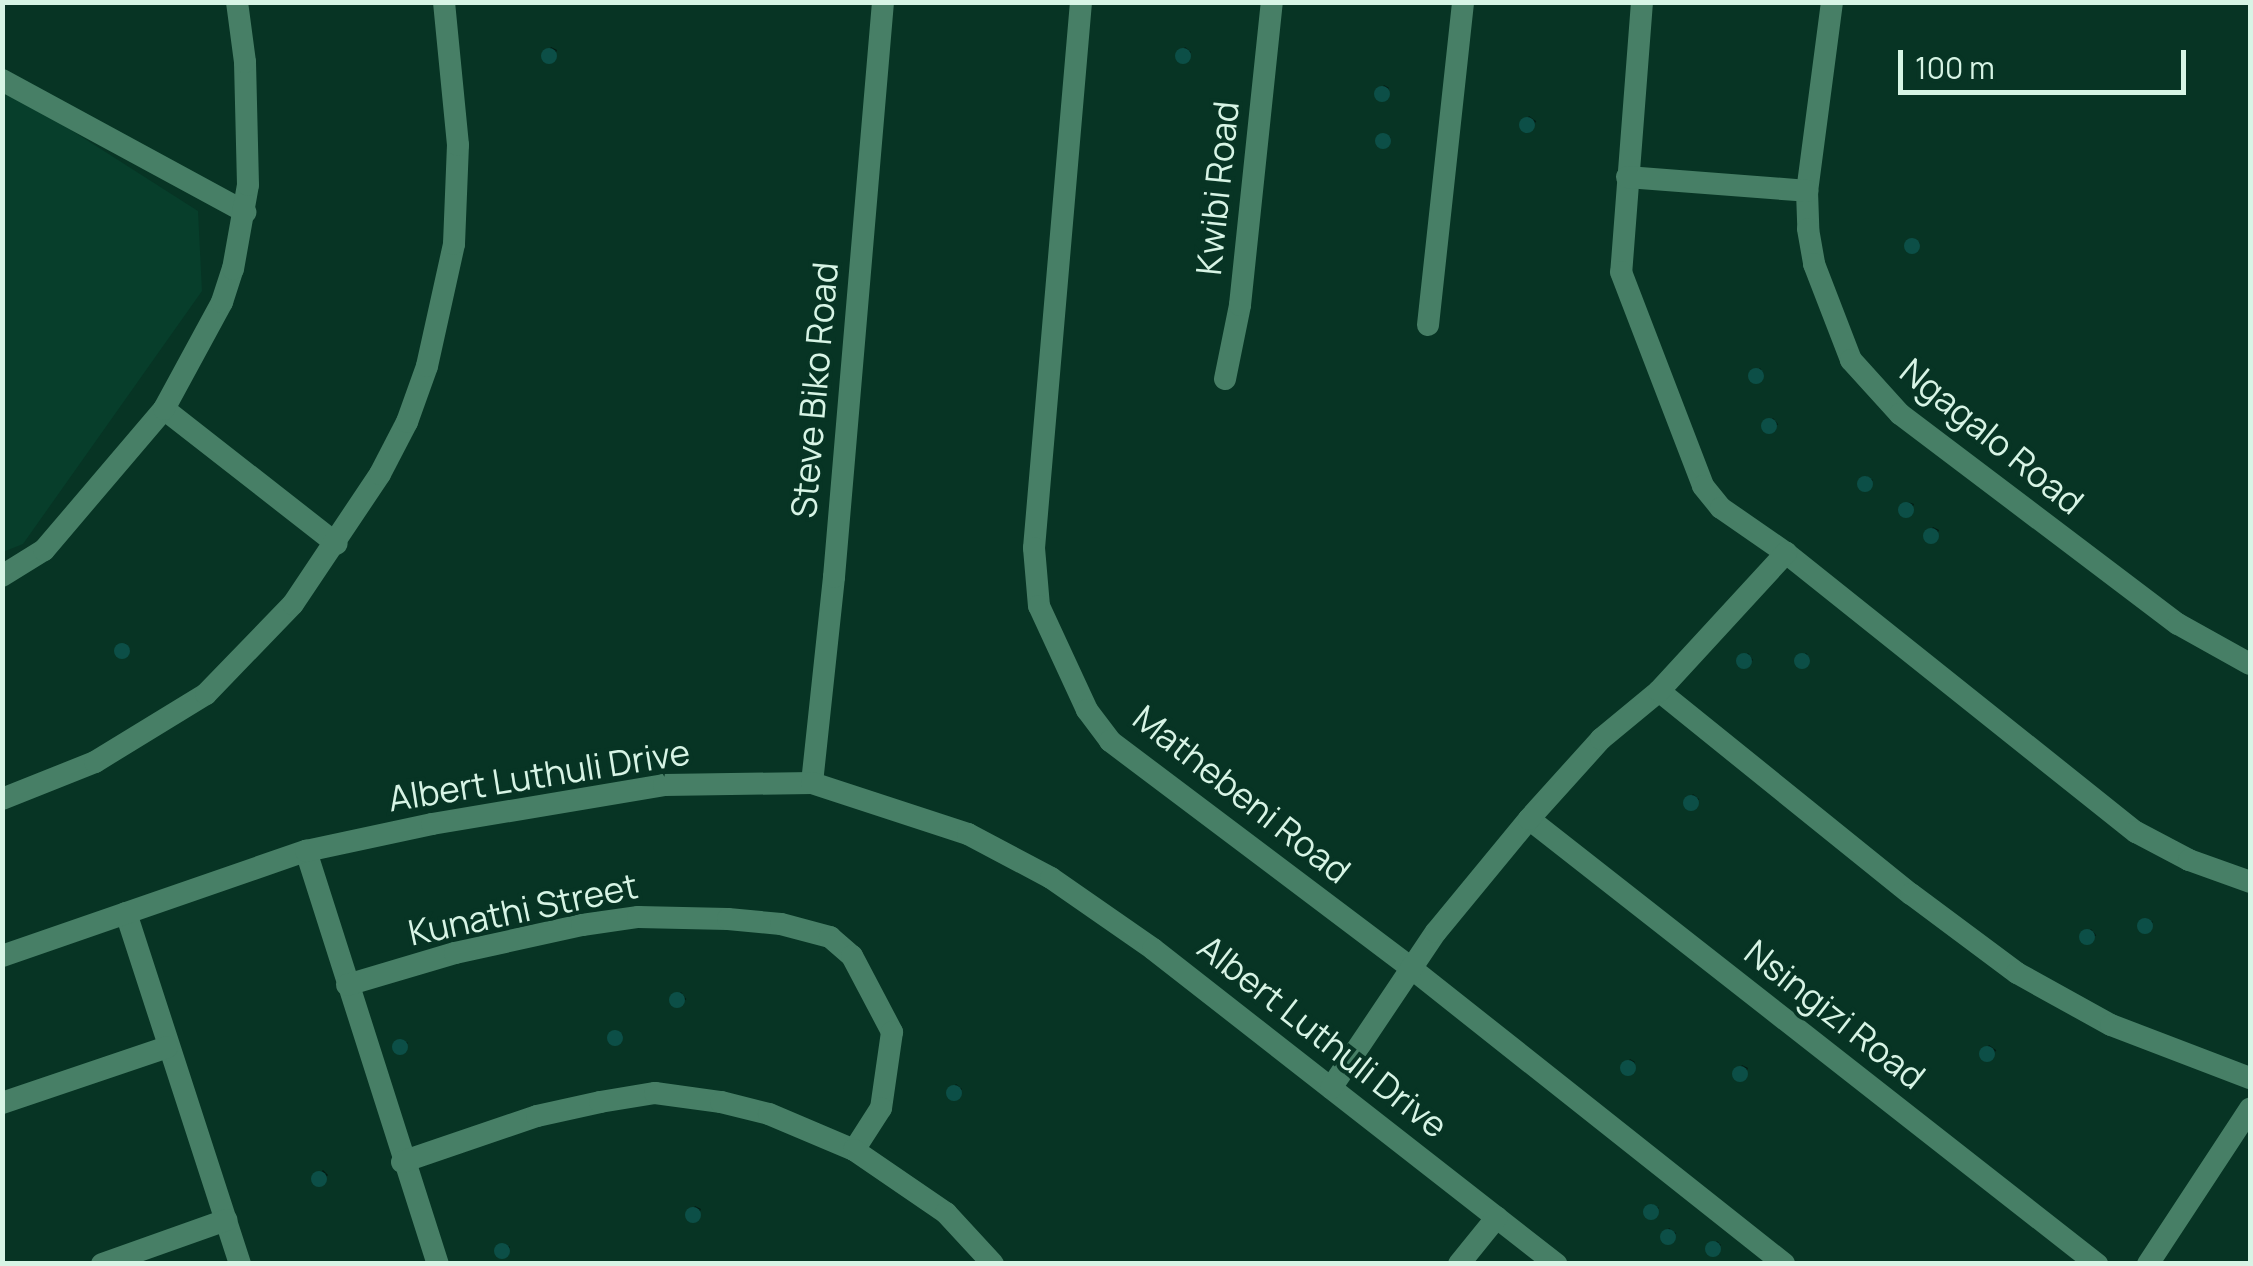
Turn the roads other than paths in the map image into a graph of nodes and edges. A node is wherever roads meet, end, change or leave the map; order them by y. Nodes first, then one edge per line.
1 (237, 2) edge
2 (444, 2) edge
3 (883, 2) edge
4 (1081, 2) edge
5 (1272, 2) edge
6 (1463, 2) edge
7 (1642, 2) edge
8 (1832, 2) edge
9 (2, 80) edge
10 (1627, 177) junction
11 (1807, 191) junction
12 (245, 212) junction
13 (1428, 325) dead end
14 (1225, 379) dead end
15 (164, 409) junction
16 (337, 544) junction
17 (1786, 553) junction
18 (2, 576) edge
19 (2250, 664) edge
20 (1659, 692) junction
21 (812, 783) junction
22 (2, 799) edge
23 (1529, 819) junction
24 (306, 851) junction
25 (2250, 882) edge
26 (126, 914) junction
27 (2, 956) edge
28 (1411, 968) junction
29 (347, 985) junction
30 (167, 1048) junction
31 (2250, 1078) edge
32 (1330, 1088) junction
33 (2, 1103) edge
34 (2250, 1109) edge
35 (854, 1150) junction
36 (402, 1162) junction
37 (1497, 1217) junction
38 (226, 1220) junction
39 (102, 1264) edge
40 (240, 1264) edge
41 (438, 1264) edge
42 (993, 1264) edge
43 (1458, 1264) edge
44 (1556, 1264) edge
45 (1784, 1264) edge
46 (2097, 1264) edge
47 (2148, 1264) edge

1 - 12 street
2 - 16 street
3 - 21 street, Steve Biko Road
4 - 28 street, Mathebeni Road
5 - 14 street, Kwibi Road
6 - 13 street
7 - 10 street
8 - 11 street, Ngagalo Road
9 - 12 street
10 - 11 street
10 - 17 street
11 - 19 street, Ngagalo Road
12 - 15 street
15 - 16 street
15 - 18 street
16 - 22 street
17 - 20 street
17 - 25 street
20 - 23 street
20 - 31 street
21 - 24 street, Albert Luthuli Drive
21 - 32 street, Albert Luthuli Drive
23 - 28 street
23 - 46 street, Nsingizi Road
24 - 26 street, Albert Luthuli Drive
24 - 29 street
26 - 27 street, Albert Luthuli Drive
26 - 30 street
28 - 32 street
28 - 45 street, Mathebeni Road
29 - 35 street, Kunathi Street
29 - 36 street
30 - 33 street
30 - 38 street
32 - 37 street, Albert Luthuli Drive
34 - 47 street
35 - 36 street
35 - 42 street
36 - 41 street
37 - 43 street
37 - 44 street, Albert Luthuli Drive
38 - 39 street
38 - 40 street

